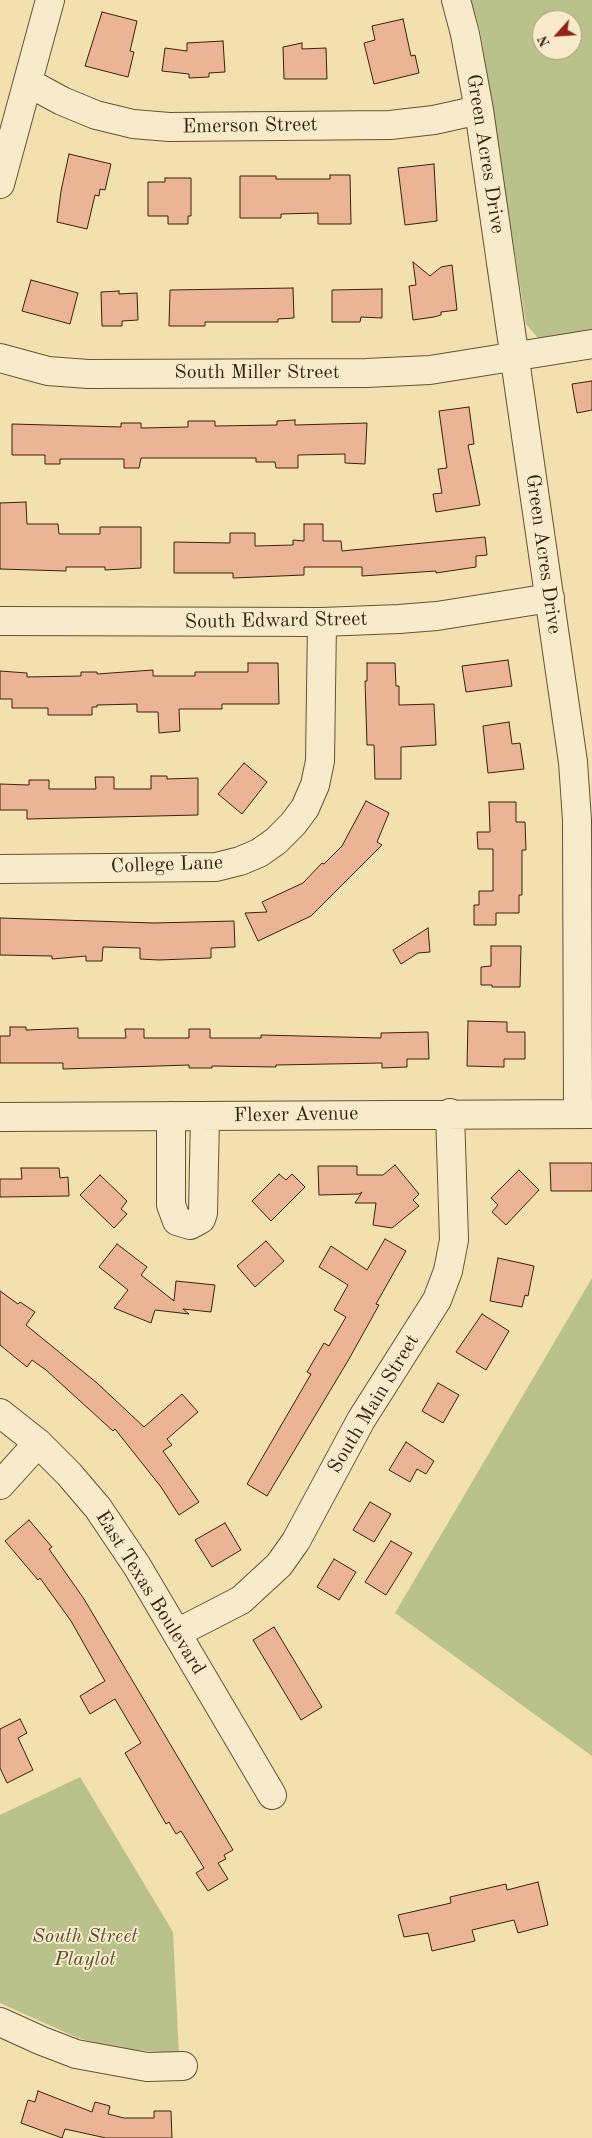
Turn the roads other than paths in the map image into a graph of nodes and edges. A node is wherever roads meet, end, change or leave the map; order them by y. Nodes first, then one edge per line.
1 (50, 0) edge
2 (456, 0) edge
3 (29, 83) junction
4 (479, 110) junction
5 (0, 184) edge
6 (592, 344) edge
7 (515, 356) junction
8 (0, 358) edge
9 (550, 598) junction
10 (0, 621) edge
11 (322, 622) junction
12 (0, 869) edge
13 (450, 1114) junction
14 (585, 1114) edge
15 (171, 1116) junction
16 (205, 1116) junction
17 (0, 1117) edge
18 (0, 1413) edge
19 (38, 1443) junction
20 (0, 1485) edge
21 (177, 1633) junction
22 (272, 1795) dead end
23 (0, 2022) edge
24 (183, 2066) dead end

1 - 3 street
2 - 4 street, Green Acres Drive
3 - 4 street, Emerson Street
3 - 5 street
4 - 7 street, Green Acres Drive
6 - 7 street, South Miller Street
7 - 8 street, South Miller Street
7 - 9 street, Green Acres Drive
9 - 11 street, South Edward Street
9 - 14 street, Green Acres Drive
10 - 11 street, South Edward Street
11 - 12 street, College Lane
13 - 14 street, Flexer Avenue
13 - 16 street, Flexer Avenue
13 - 21 street, South Main Street
15 - 16 street, Flexer Avenue
15 - 16 street
15 - 17 street, Flexer Avenue
18 - 19 street, East Texas Boulevard
19 - 20 street
19 - 21 street, East Texas Boulevard
21 - 22 street, East Texas Boulevard
23 - 24 street

